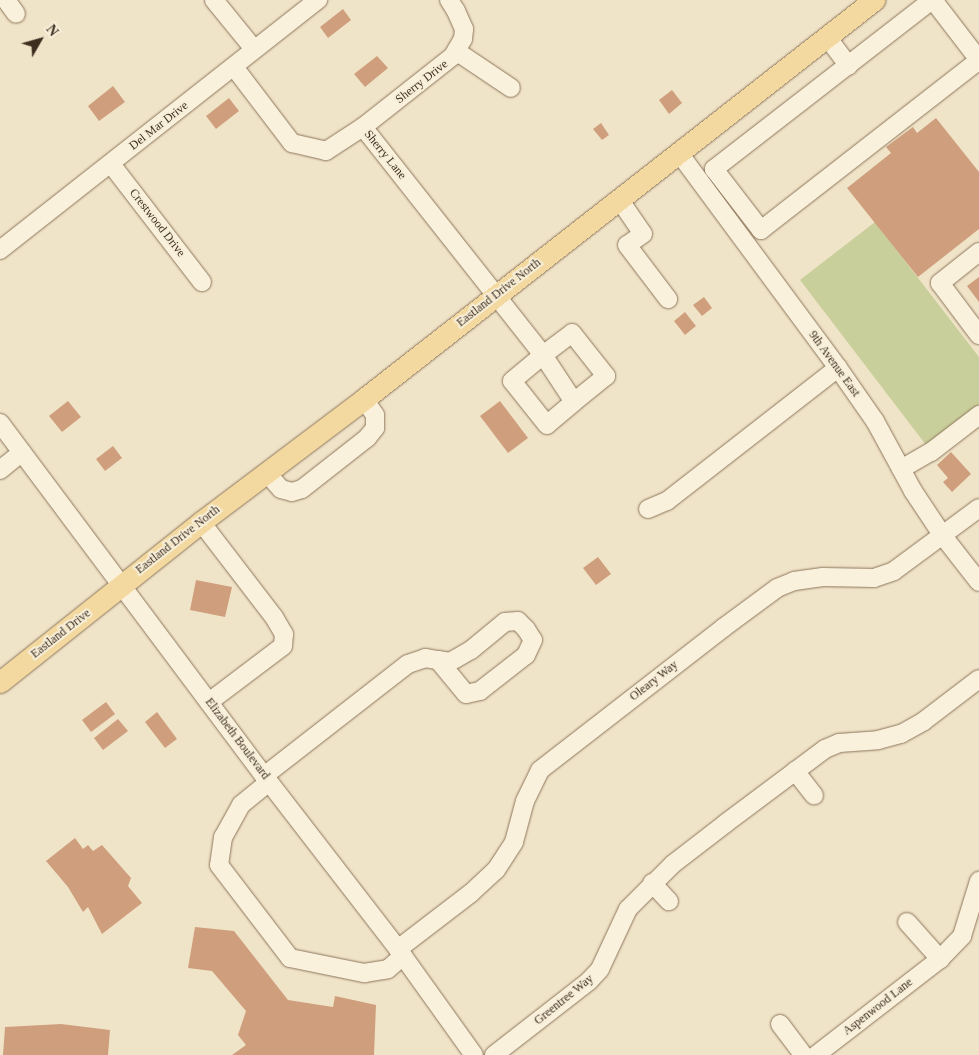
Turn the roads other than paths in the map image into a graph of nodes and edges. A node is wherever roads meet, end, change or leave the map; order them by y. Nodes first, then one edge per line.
1 (6, 0) edge
2 (214, 0) edge
3 (318, 0) edge
4 (448, 0) edge
5 (933, 0) edge
6 (865, 3) edge
7 (16, 14) dead end
8 (827, 37) junction
9 (254, 50) junction
10 (456, 51) junction
11 (979, 60) edge
12 (849, 66) junction
13 (234, 67) junction
14 (511, 88) dead end
15 (363, 127) junction
16 (679, 152) junction
17 (111, 164) junction
18 (619, 199) junction
19 (0, 250) edge
20 (979, 252) edge
21 (202, 282) dead end
22 (496, 296) junction
23 (668, 299) dead end
24 (979, 335) edge
25 (543, 355) junction
26 (838, 368) junction
27 (364, 399) junction
28 (574, 402) junction
29 (979, 415) edge
30 (0, 423) edge
31 (22, 452) junction
32 (901, 469) junction
33 (0, 470) edge
34 (267, 473) junction
35 (979, 508) edge
36 (648, 509) dead end
37 (201, 522) junction
38 (943, 536) junction
39 (979, 582) edge
40 (122, 584) junction
41 (438, 660) junction
42 (979, 679) edge
43 (0, 682) edge
44 (209, 702) junction
45 (795, 771) junction
46 (267, 779) junction
47 (814, 795) dead end
48 (979, 881) edge
49 (652, 883) junction
50 (669, 901) dead end
51 (907, 922) dead end
52 (401, 952) junction
53 (940, 959) junction
54 (780, 1024) dead end
55 (474, 1055) edge
56 (494, 1055) edge
57 (803, 1055) edge
58 (816, 1055) edge

1 - 7 street
2 - 9 street
3 - 9 street, Del Mar Drive
4 - 10 street, Sherry Drive
5 - 11 street
5 - 12 street
6 - 8 main road, Eastland Drive North
8 - 12 street
8 - 16 main road, Eastland Drive North
9 - 13 street, Del Mar Drive
10 - 14 street
10 - 15 street, Sherry Drive
11 - 12 street
13 - 15 street, Sherry Lane
13 - 17 street, Del Mar Drive
15 - 22 street, Sherry Lane
16 - 18 main road, Eastland Drive North
16 - 26 street, 9th Avenue East
17 - 19 street, Del Mar Drive
17 - 21 street, Crestwood Drive
18 - 22 main road, Eastland Drive North
18 - 23 street
20 - 24 street
22 - 25 street, Sherry Lane
22 - 27 main road, Eastland Drive North
25 - 28 street, Sherry Lane
25 - 28 street
25 - 28 street
26 - 32 street, 9th Avenue East
26 - 36 street
27 - 34 main road, Eastland Drive North
27 - 34 street
29 - 32 street
30 - 31 street, Elizabeth Boulevard
31 - 33 street
31 - 40 street, Elizabeth Boulevard
32 - 38 street, 9th Avenue East
34 - 37 main road, Eastland Drive North
35 - 38 street, Oleary Way
37 - 40 main road, Eastland Drive North
37 - 44 street
38 - 39 street, 9th Avenue East
38 - 52 street, Oleary Way
40 - 43 main road, Eastland Drive
40 - 44 street, Elizabeth Boulevard
41 - 41 street, Oleary Way
41 - 46 street, Oleary Way
42 - 45 street, Greentree Way
44 - 46 street, Elizabeth Boulevard
45 - 47 street
45 - 49 street, Greentree Way
46 - 52 street, Elizabeth Boulevard
46 - 52 street, Oleary Way
48 - 53 street, Aspenwood Lane
49 - 50 street
49 - 56 street, Greentree Way
51 - 53 street
52 - 55 street, Elizabeth Boulevard
53 - 58 street, Aspenwood Lane
54 - 57 street

